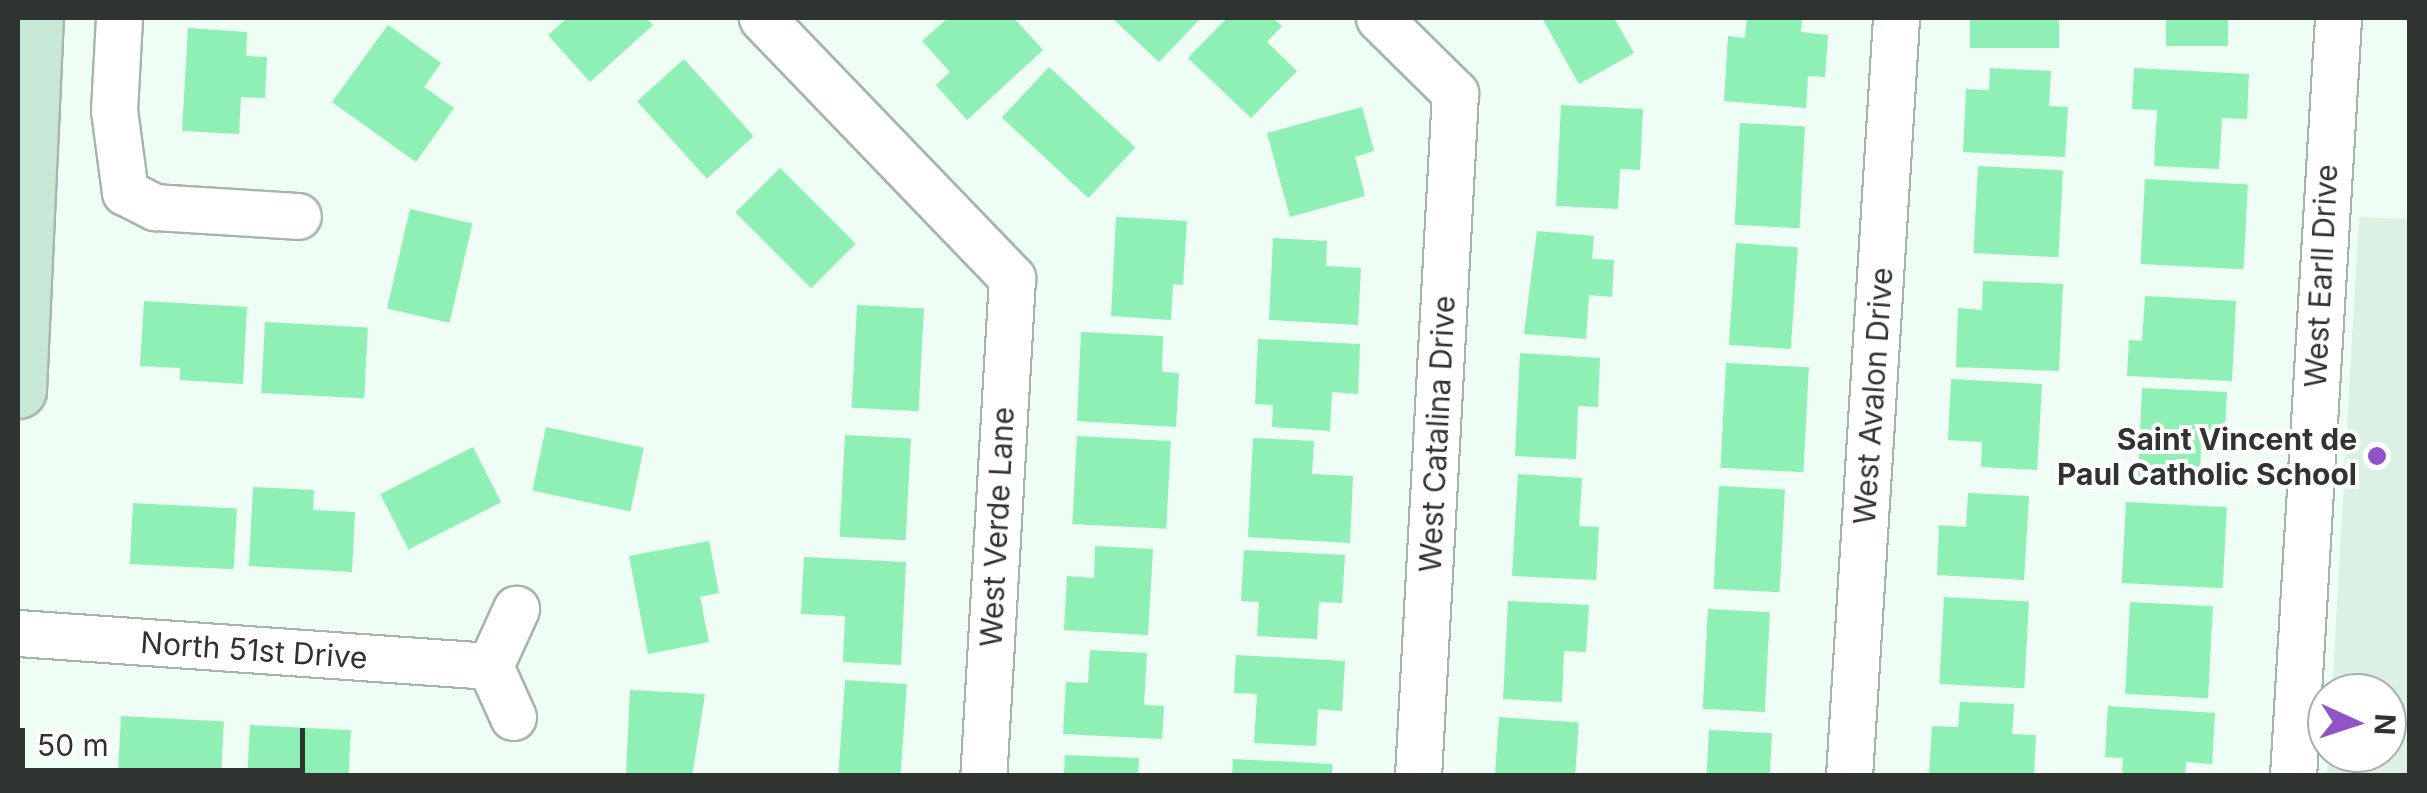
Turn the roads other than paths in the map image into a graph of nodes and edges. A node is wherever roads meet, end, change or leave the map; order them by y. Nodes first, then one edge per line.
1 (35, 18) edge
2 (119, 18) edge
3 (762, 18) edge
4 (1379, 18) edge
5 (1896, 18) edge
6 (2338, 18) edge
7 (298, 216) dead end
8 (18, 390) edge
9 (516, 609) dead end
10 (18, 633) edge
11 (490, 666) junction
12 (513, 717) dead end
13 (982, 776) edge
14 (1418, 776) edge
15 (1849, 776) edge
16 (2294, 776) edge

1 - 8 main road
2 - 7 street
3 - 13 street, West Verde Lane
4 - 14 street, West Catalina Drive
5 - 15 street, West Avalon Drive
6 - 16 street, West Earll Drive
9 - 11 street
10 - 11 street, North 51st Drive
11 - 12 street

